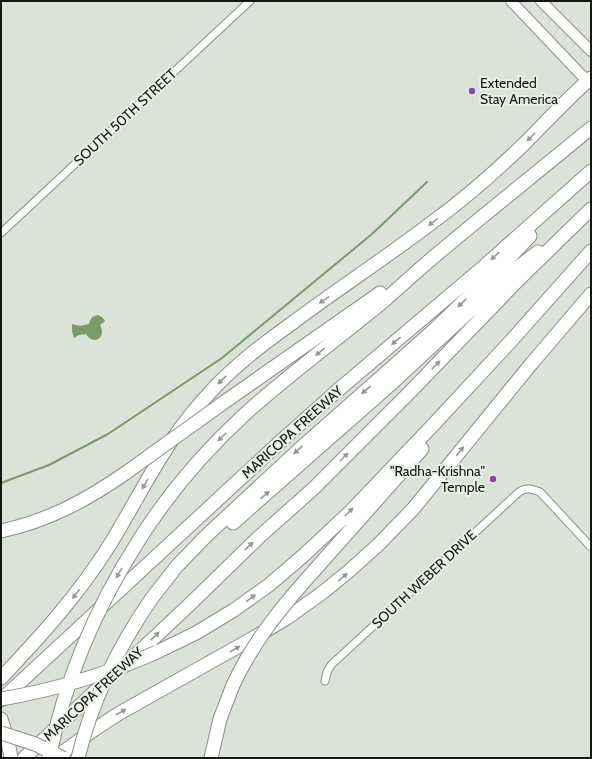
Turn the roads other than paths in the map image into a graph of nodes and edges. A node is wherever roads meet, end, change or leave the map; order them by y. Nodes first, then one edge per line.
1 (250, 1) edge
2 (511, 1) edge
3 (541, 1) edge
4 (591, 51) edge
5 (589, 80) edge
6 (591, 128) edge
7 (591, 171) edge
8 (577, 185) junction
9 (591, 209) edge
10 (579, 220) junction
11 (1, 233) edge
12 (591, 251) edge
13 (436, 255) junction
14 (591, 294) edge
15 (511, 341) junction
16 (1, 531) edge
17 (591, 547) edge
18 (1, 678) edge
19 (325, 681) dead end
20 (1, 699) edge
21 (1, 719) edge
22 (1, 733) edge
23 (11, 758) edge
24 (24, 758) edge
25 (49, 758) edge
26 (55, 758) edge
27 (63, 758) edge
28 (78, 758) edge
29 (86, 758) edge
30 (211, 758) edge

1 - 11 street, SOUTH 50TH STREET
2 - 5 main road
3 - 4 main road
5 -> 18 highway
6 - 13 highway
7 - 8 highway, MARICOPA FREEWAY
8 -> 20 highway, MARICOPA FREEWAY
8 -> 28 highway, bridge
9 - 10 highway, MARICOPA FREEWAY
24 -> 10 highway, MARICOPA FREEWAY
29 -> 10 highway
12 - 15 highway
13 - 16 highway, bridge
13 -> 25 highway, bridge
26 -> 14 highway
20 -> 15 highway, bridge
15 - 30 highway, bridge
17 - 19 street, SOUTH WEBER DRIVE
21 - 23 highway
22 - 27 highway, bridge

